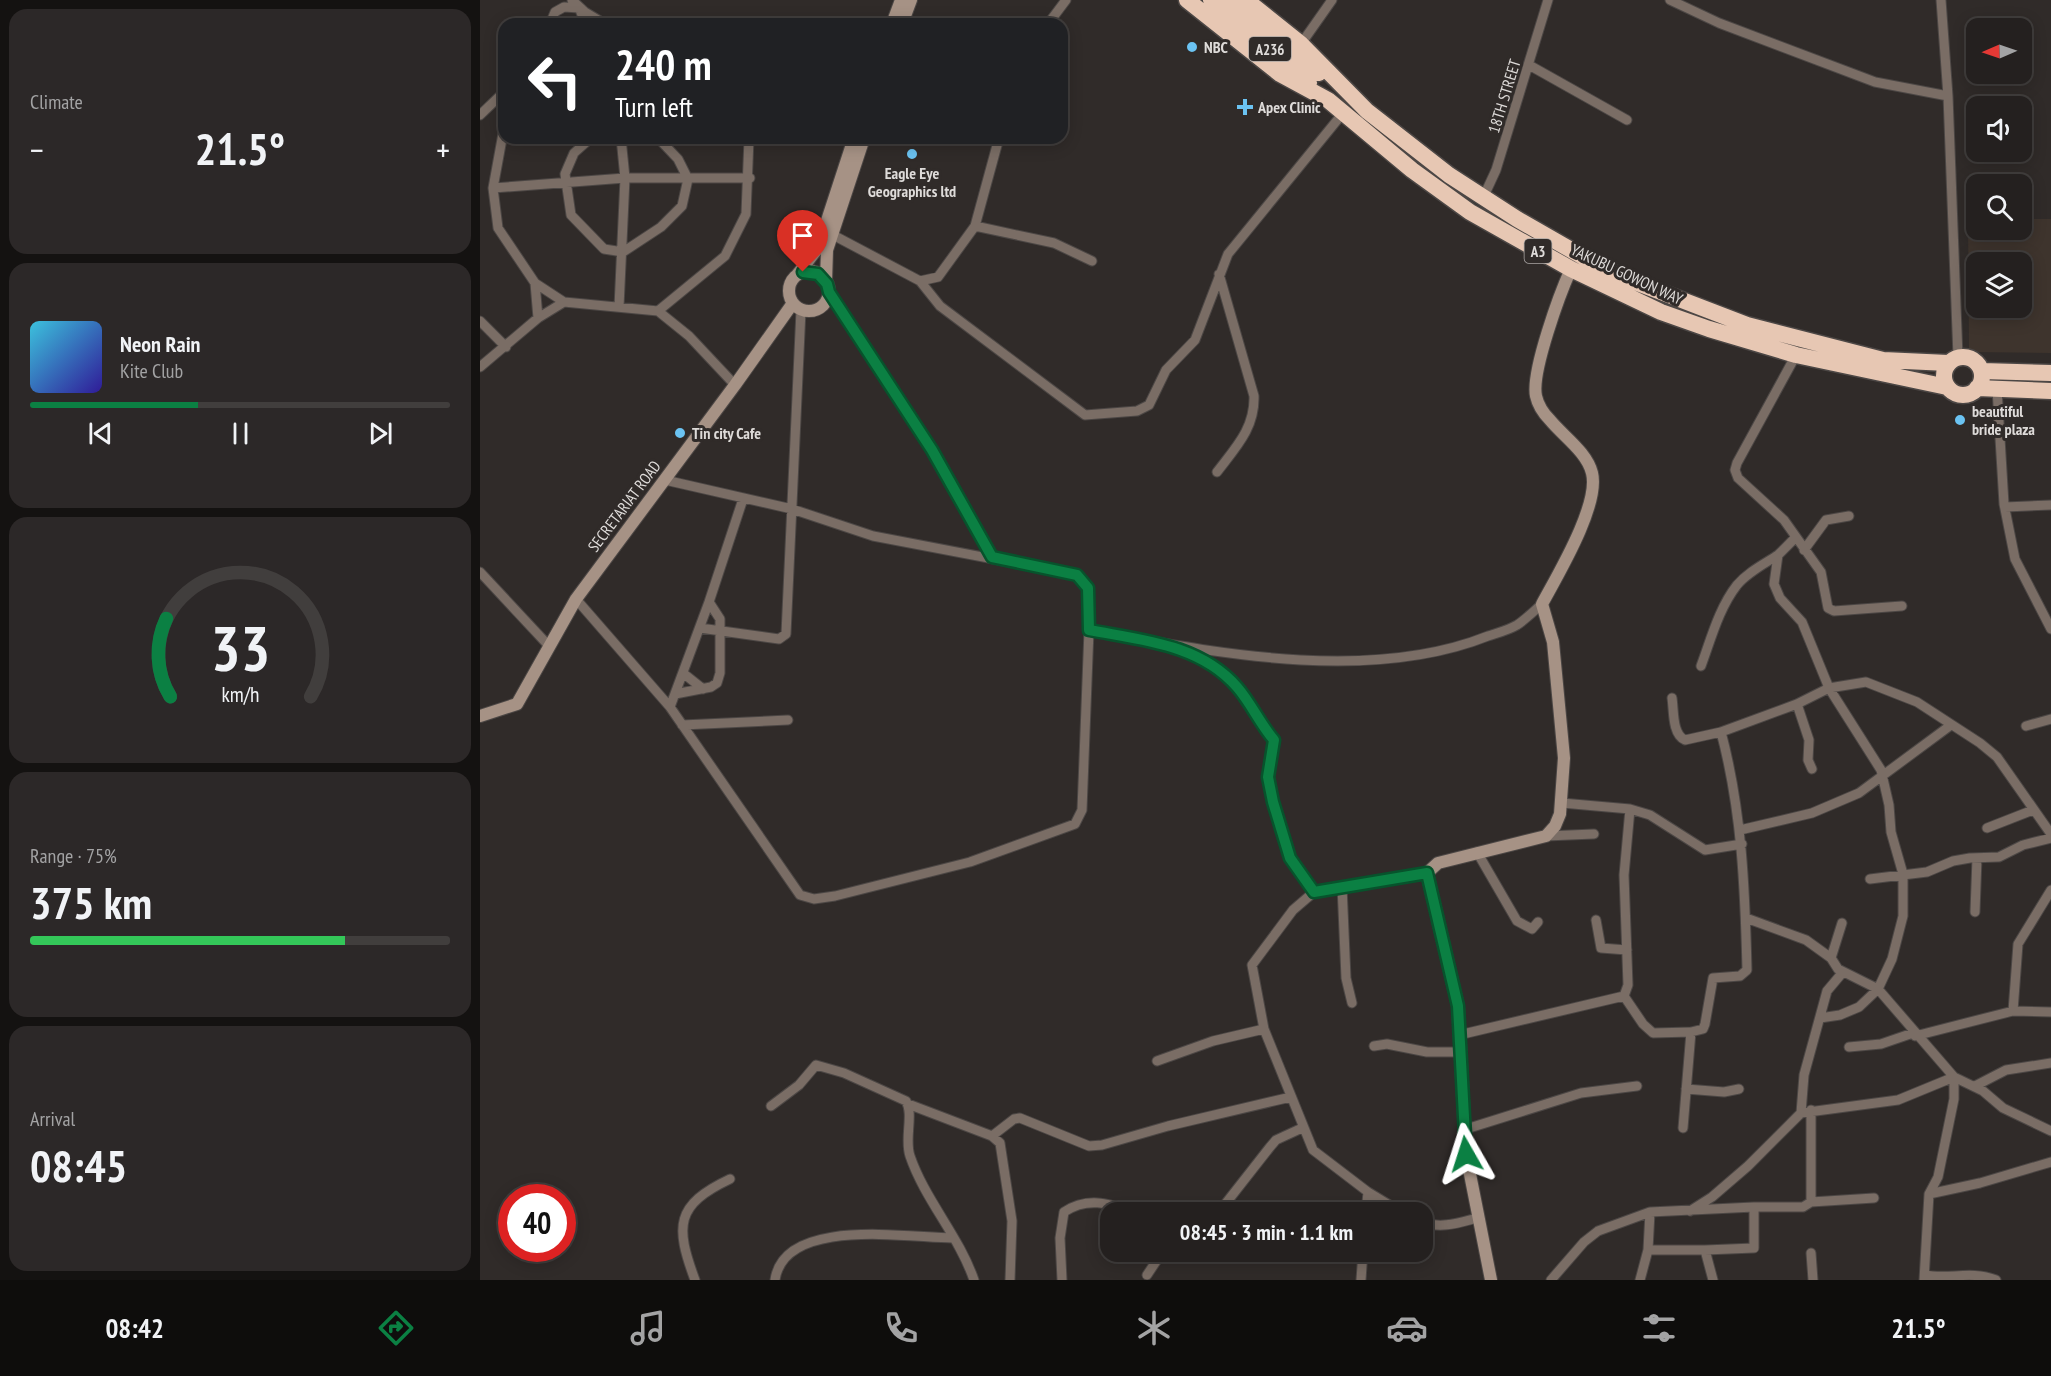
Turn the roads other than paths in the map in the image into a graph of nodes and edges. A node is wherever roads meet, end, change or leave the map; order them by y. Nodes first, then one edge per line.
1 (901, 0) edge
2 (911, 0) edge
3 (1066, 0) edge
4 (1186, 0) edge
5 (1211, 0) edge
6 (1231, 0) edge
7 (1246, 0) edge
8 (1250, 0) edge
9 (1332, 0) edge
10 (1548, 0) edge
11 (1670, 0) edge
12 (1941, 0) edge
13 (575, 4) edge
14 (557, 5) edge
15 (1266, 16) junction
16 (583, 18) edge
17 (596, 18) edge
18 (894, 18) edge
19 (904, 18) edge
20 (1052, 18) edge
21 (1301, 44) junction
22 (1529, 65) junction
23 (1347, 92) junction
24 (1948, 96) junction
25 (498, 98) edge
26 (1328, 100) junction
27 (1343, 113) junction
28 (480, 115) edge
29 (1627, 120) dead end
30 (501, 144) edge
31 (584, 144) edge
32 (622, 144) edge
33 (664, 144) edge
34 (749, 144) edge
35 (852, 144) edge
36 (862, 144) edge
37 (997, 144) edge
38 (626, 178) junction
39 (750, 178) junction
40 (688, 179) junction
41 (568, 184) junction
42 (493, 188) junction
43 (1483, 198) junction
44 (975, 226) junction
45 (833, 235) junction
46 (623, 252) junction
47 (1092, 261) dead end
48 (1571, 269) junction
49 (1219, 274) junction
50 (797, 275) junction
51 (920, 281) junction
52 (536, 283) junction
53 (828, 287) junction
54 (564, 302) junction
55 (619, 307) junction
56 (797, 307) junction
57 (658, 311) junction
58 (538, 318) junction
59 (480, 321) edge
60 (506, 347) junction
61 (1796, 355) junction
62 (1953, 360) junction
63 (480, 368) edge
64 (1982, 371) junction
65 (2051, 373) edge
66 (735, 385) junction
67 (1947, 387) junction
68 (1977, 388) junction
69 (1997, 389) junction
70 (2051, 391) edge
71 (1217, 472) dead end
72 (665, 480) junction
73 (742, 498) junction
74 (2051, 505) edge
75 (2005, 507) junction
76 (792, 509) junction
77 (1849, 516) dead end
78 (1795, 538) junction
79 (1804, 550) junction
80 (1778, 555) junction
81 (992, 557) junction
82 (480, 572) edge
83 (576, 599) junction
84 (709, 602) junction
85 (1542, 604) junction
86 (1902, 606) dead end
87 (700, 628) junction
88 (2051, 629) edge
89 (1089, 630) junction
90 (721, 631) junction
91 (1174, 645) junction
92 (549, 646) junction
93 (1701, 666) dead end
94 (683, 673) junction
95 (1829, 688) junction
96 (703, 689) junction
97 (675, 694) junction
98 (1672, 698) dead end
99 (1797, 704) junction
100 (669, 707) junction
101 (480, 716) edge
102 (2051, 719) edge
103 (788, 720) dead end
104 (682, 725) junction
105 (1951, 725) junction
106 (2026, 726) dead end
107 (1721, 732) junction
108 (1812, 769) dead end
109 (1883, 777) junction
110 (1562, 803) junction
111 (1630, 809) junction
112 (2033, 810) junction
113 (1987, 828) dead end
114 (1740, 830) junction
115 (1594, 834) dead end
116 (1546, 836) junction
117 (2051, 836) edge
118 (1742, 844) junction
119 (1477, 852) junction
120 (1977, 858) junction
121 (1427, 873) junction
122 (1903, 874) junction
123 (1870, 879) dead end
124 (1342, 886) junction
125 (2051, 890) edge
126 (1314, 892) junction
127 (1975, 912) dead end
128 (1746, 918) junction
129 (1596, 920) dead end
130 (1538, 922) dead end
131 (1842, 923) dead end
132 (1627, 950) junction
133 (1831, 958) junction
134 (1844, 972) junction
135 (1878, 990) junction
136 (1624, 996) junction
137 (1352, 1003) dead end
138 (2013, 1011) junction
139 (2051, 1012) edge
140 (1820, 1018) junction
141 (1264, 1029) junction
142 (1691, 1032) junction
143 (1914, 1034) junction
144 (1459, 1035) junction
145 (1374, 1046) dead end
146 (1849, 1047) dead end
147 (1460, 1052) junction
148 (1157, 1061) dead end
149 (2051, 1063) edge
150 (1954, 1077) junction
151 (1637, 1086) dead end
152 (1975, 1086) junction
153 (1686, 1089) junction
154 (1739, 1089) dead end
155 (1292, 1097) junction
156 (908, 1104) junction
157 (771, 1106) dead end
158 (1806, 1111) junction
159 (1302, 1128) junction
160 (1683, 1128) dead end
161 (1463, 1130) junction
162 (2051, 1131) edge
163 (992, 1136) junction
164 (2051, 1162) edge
165 (730, 1179) dead end
166 (1368, 1192) junction
167 (1929, 1194) junction
168 (1874, 1198) dead end
169 (1227, 1202) edge
170 (1367, 1202) edge
171 (1384, 1202) edge
172 (1811, 1202) junction
173 (1100, 1203) edge
174 (1754, 1207) junction
175 (1650, 1212) junction
176 (1688, 1212) junction
177 (1476, 1218) junction
178 (1433, 1226) edge
179 (952, 1238) junction
180 (1648, 1250) junction
181 (1705, 1250) junction
182 (1811, 1253) dead end
183 (1156, 1262) edge
184 (1362, 1262) edge
185 (1147, 1275) dead end
186 (1925, 1278) edge
187 (695, 1280) edge
188 (776, 1280) edge
189 (974, 1280) edge
190 (1010, 1280) edge
191 (1062, 1280) edge
192 (1361, 1280) edge
193 (1491, 1280) edge
194 (1551, 1280) edge
195 (1640, 1280) edge
196 (1713, 1280) edge
197 (1813, 1280) edge
198 (1996, 1280) edge

1 - 18 street
2 - 19 street
3 - 20 street
4 - 26 highway, YAKUBU GOWON WAY / A3
5 - 26 highway, A236
6 - 23 highway, A236
7 - 15 highway, YAKUBU GOWON WAY / A3
8 - 15 highway
9 - 21 street
10 - 22 street, 18TH STREET
11 - 24 street
12 - 24 street
13 - 14 street
13 - 16 street
13 - 17 street
15 - 21 highway, YAKUBU GOWON WAY / A3
21 - 23 highway, YAKUBU GOWON WAY / A3
22 - 29 street
22 - 43 street, 18TH STREET
23 - 43 highway, YAKUBU GOWON WAY / A3
24 - 62 street
25 - 28 street
26 - 27 highway, YAKUBU GOWON WAY / A3
27 - 48 highway, YAKUBU GOWON WAY / A3
27 - 49 street
30 - 42 street
31 - 41 street
32 - 38 street
33 - 40 street
34 - 39 street
35 - 50 street
36 - 45 street
37 - 44 street
38 - 40 street
38 - 41 street
38 - 46 street
39 - 40 street
39 - 57 street
40 - 46 street
41 - 42 street
41 - 46 street
42 - 52 street
43 - 62 highway, YAKUBU GOWON WAY / A3
44 - 47 street
44 - 51 street
45 - 51 street
45 - 53 street
46 - 55 street
48 - 61 highway, YAKUBU GOWON WAY / A3
48 - 85 street
49 - 51 street
49 - 71 street
50 - 53 street
50 - 56 street
52 - 54 street
52 - 58 street
53 - 56 street
53 - 81 street
54 - 55 street
54 - 58 street
55 - 57 street
56 - 66 street, SECRETARIAT ROAD
56 - 76 street
57 - 66 street
58 - 60 street
59 - 60 street
60 - 63 street
61 - 67 highway, YAKUBU GOWON WAY / A3
61 - 78 street
62 - 64 highway
62 - 67 highway
64 - 65 highway
64 - 68 highway
66 - 72 street, SECRETARIAT ROAD
67 - 68 highway
68 - 69 highway
69 - 70 highway
69 - 75 street
72 - 73 street
72 - 83 street, SECRETARIAT ROAD
73 - 76 street
73 - 84 street
74 - 75 street
75 - 88 street
76 - 81 street
76 - 90 street
77 - 79 street
78 - 79 street
78 - 80 street
79 - 86 street
80 - 93 street
80 - 95 street
81 - 89 street
82 - 92 street
83 - 92 street, SECRETARIAT ROAD
83 - 100 street
84 - 87 street
84 - 90 street
85 - 91 street
85 - 110 street
87 - 90 street
87 - 94 street
89 - 91 street
89 - 104 street
90 - 96 street
91 - 126 street
92 - 101 street, SECRETARIAT ROAD
94 - 96 street
94 - 97 street
95 - 99 street
95 - 105 street
95 - 109 street
96 - 97 street
97 - 100 street
98 - 107 street
99 - 107 street
99 - 108 street
100 - 104 street
102 - 106 street
103 - 104 street
105 - 109 street
105 - 112 street
107 - 114 street
109 - 114 street
109 - 122 street
110 - 111 street
110 - 116 street
111 - 118 street
111 - 132 street
112 - 113 street
112 - 117 street
114 - 118 street
115 - 116 street
116 - 119 street
117 - 120 street
118 - 128 street
119 - 121 street
119 - 130 street
120 - 122 street
120 - 127 street
121 - 124 street
121 - 144 street
122 - 123 street
122 - 135 street
124 - 126 street
124 - 137 street
125 - 138 street
126 - 141 street
128 - 133 street
128 - 142 street
129 - 132 street
131 - 133 street
132 - 136 street
133 - 134 street
134 - 135 street
134 - 140 street
135 - 140 street
135 - 143 street
136 - 142 street
136 - 144 street
138 - 139 street
138 - 143 street
140 - 158 street
141 - 148 street
141 - 155 street
142 - 153 street
143 - 146 street
143 - 150 street
144 - 147 street
145 - 147 street
147 - 161 street
149 - 152 street
150 - 152 street
150 - 158 street
150 - 167 street
151 - 161 street
152 - 162 street
153 - 154 street
153 - 160 street
155 - 159 street
155 - 163 street
156 - 157 street
156 - 163 street
156 - 179 street
158 - 172 street
158 - 176 street
159 - 166 street
159 - 169 street
161 - 177 street
163 - 190 street
164 - 167 street
165 - 187 street
166 - 170 street
166 - 171 street
167 - 186 street
168 - 172 street
172 - 174 street
173 - 191 street
174 - 176 street
174 - 181 street
175 - 176 street
175 - 180 street
175 - 194 street
177 - 178 street
177 - 193 street
179 - 188 street
179 - 189 street
180 - 181 street
180 - 195 street
181 - 196 street
182 - 197 street
183 - 185 street
184 - 192 street
186 - 198 street

